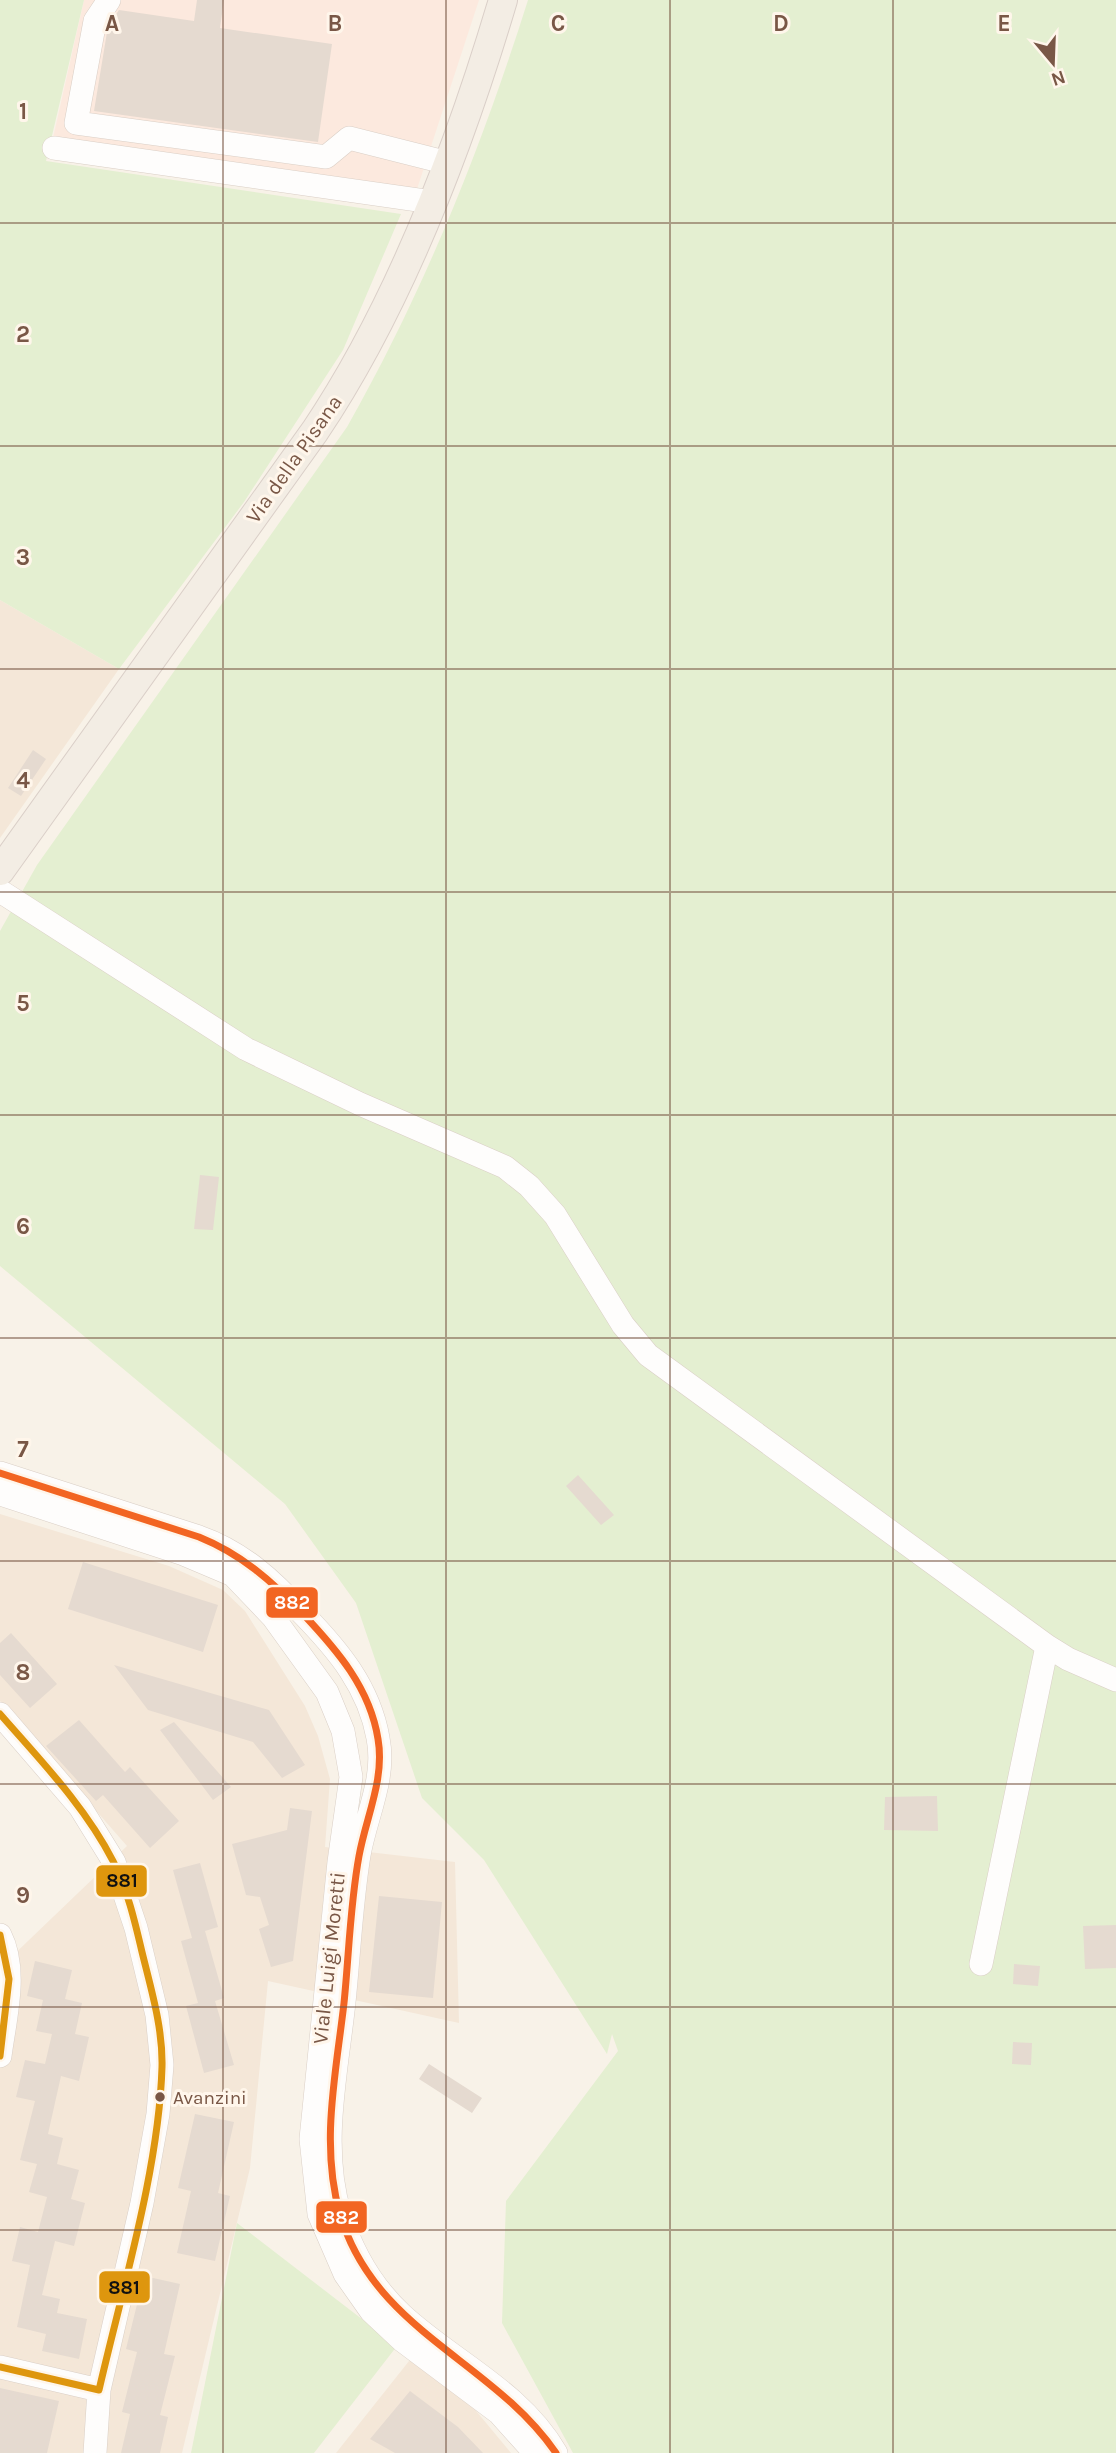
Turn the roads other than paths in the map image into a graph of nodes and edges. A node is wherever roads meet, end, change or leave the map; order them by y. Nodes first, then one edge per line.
1 (108, 0) edge
2 (503, 0) edge
3 (54, 148) dead end
4 (448, 163) junction
5 (432, 202) junction
6 (0, 871) edge
7 (0, 891) edge
8 (0, 1473) edge
9 (0, 1494) edge
10 (292, 1640) junction
11 (1047, 1646) junction
12 (1116, 1680) edge
13 (0, 1714) edge
14 (380, 1770) junction
15 (0, 1935) edge
16 (981, 1965) dead end
17 (0, 2056) edge
18 (0, 2367) edge
19 (99, 2390) junction
20 (95, 2453) edge
21 (535, 2453) edge
22 (556, 2453) edge

1 - 4 street
2 - 4 main road, Via della Pisana
3 - 5 street
4 - 5 main road, Via della Pisana
5 - 6 main road, Via della Pisana
7 - 11 street
8 - 14 street, Viale Luigi Moretti
9 - 10 street, Viale Luigi Moretti
10 - 14 street
10 - 21 street, Viale Luigi Moretti
11 - 12 street
11 - 16 street
13 - 19 street
14 - 22 street, Viale Luigi Moretti
15 - 17 street
18 - 19 street
19 - 20 street

